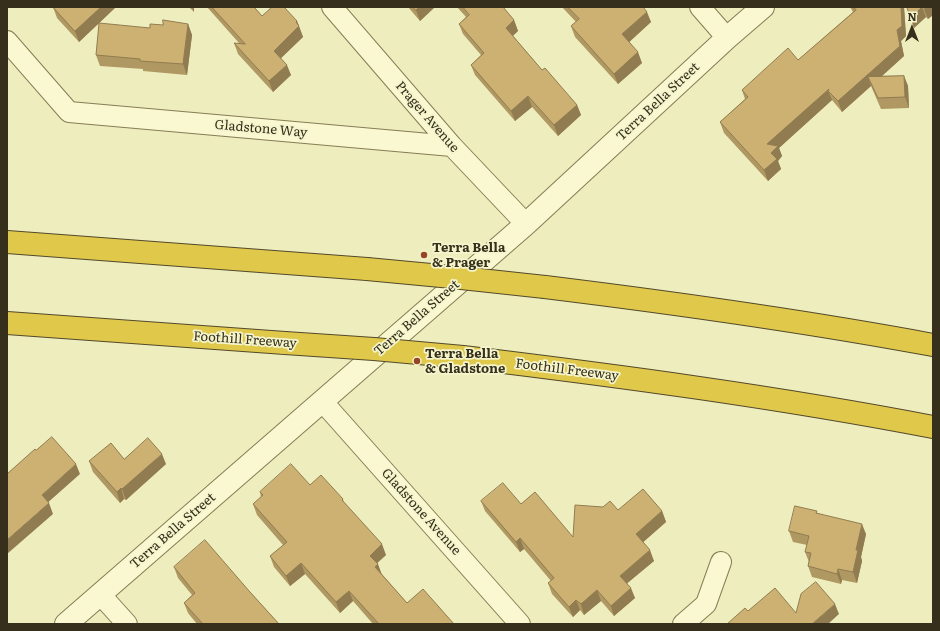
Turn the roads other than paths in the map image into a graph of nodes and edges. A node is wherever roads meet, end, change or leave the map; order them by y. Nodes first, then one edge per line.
1 (332, 7) edge
2 (700, 7) edge
3 (763, 7) edge
4 (727, 38) junction
5 (7, 41) edge
6 (452, 146) junction
7 (526, 224) junction
8 (7, 242) edge
9 (7, 323) edge
10 (933, 345) edge
11 (322, 401) junction
12 (933, 427) edge
13 (721, 562) dead end
14 (100, 594) junction
15 (66, 624) edge
16 (127, 624) edge
17 (520, 624) edge
18 (683, 624) edge

1 - 6 street, Prager Avenue
2 - 4 street
3 - 4 street, Terra Bella Street
4 - 7 street, Terra Bella Street
5 - 6 street, Gladstone Way
6 - 7 street, Prager Avenue
7 - 11 street, Terra Bella Street
8 - 10 highway, bridge
9 - 12 highway, Foothill Freeway, bridge
11 - 14 street, Terra Bella Street
11 - 17 street, Gladstone Avenue
13 - 18 street
14 - 15 street, Terra Bella Street
14 - 16 street

